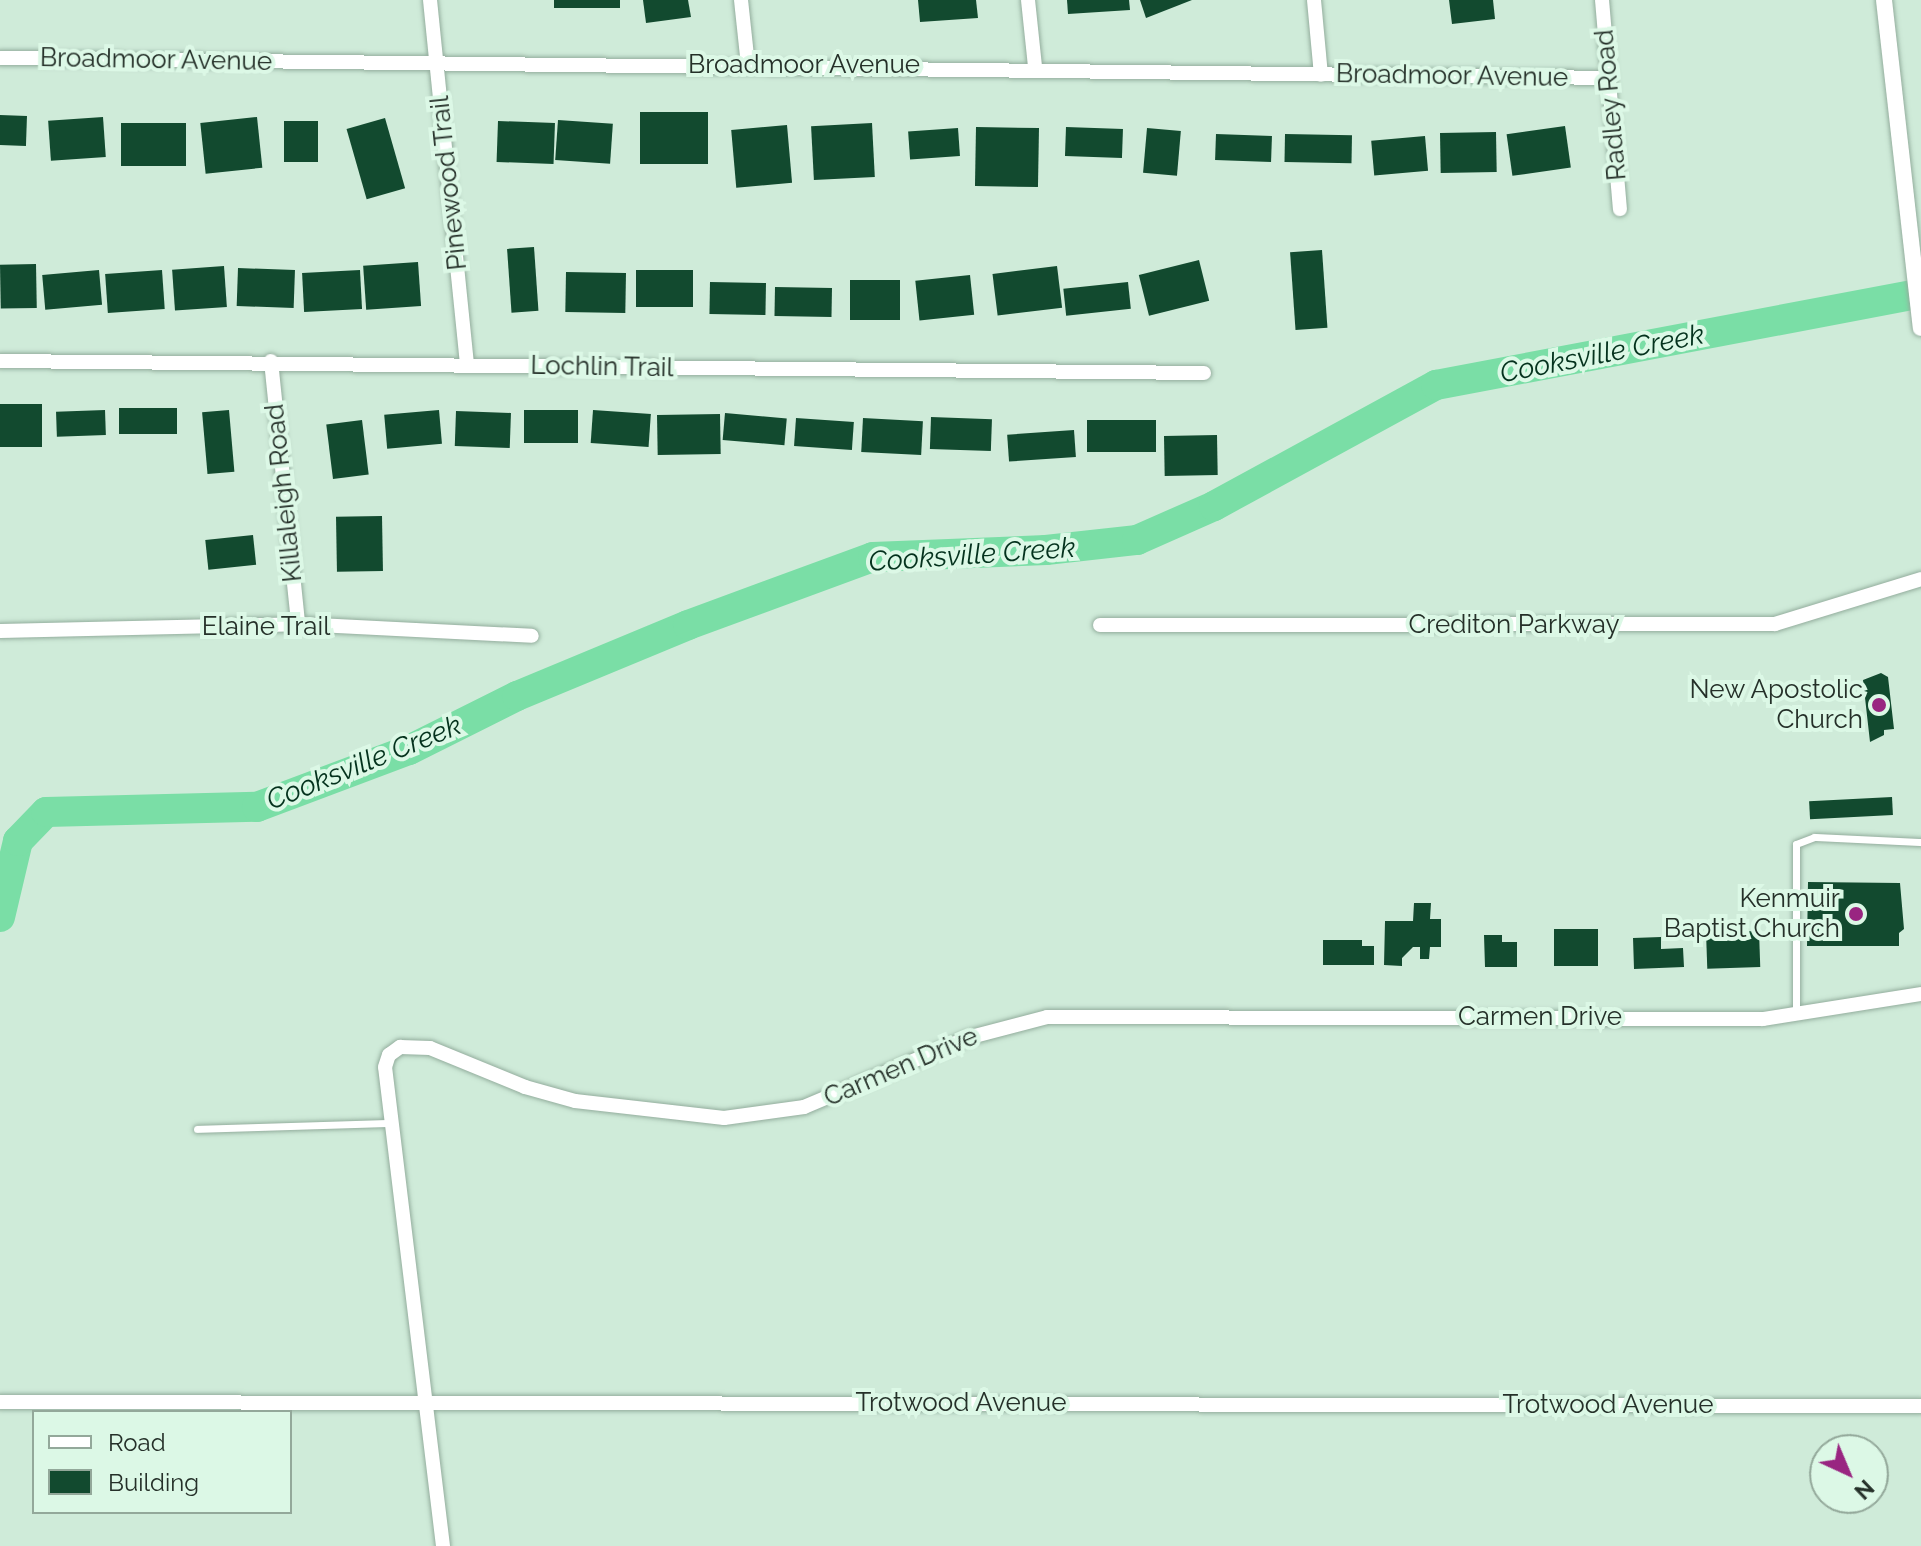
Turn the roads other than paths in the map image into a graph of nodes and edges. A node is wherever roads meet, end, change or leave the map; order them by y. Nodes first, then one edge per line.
1 (430, 0) edge
2 (741, 0) edge
3 (1028, 0) edge
4 (1314, 0) edge
5 (1602, 0) edge
6 (1884, 0) edge
7 (0, 58) edge
8 (437, 64) junction
9 (748, 65) junction
10 (1035, 67) junction
11 (1321, 75) junction
12 (1609, 78) junction
13 (1620, 209) dead end
14 (1921, 328) edge
15 (0, 361) edge
16 (271, 361) junction
17 (467, 365) junction
18 (1204, 373) dead end
19 (1921, 579) edge
20 (298, 624) junction
21 (1100, 625) dead end
22 (0, 631) edge
23 (532, 636) dead end
24 (1921, 842) edge
25 (1921, 994) edge
26 (1796, 1016) junction
27 (392, 1123) junction
28 (197, 1129) dead end
29 (0, 1402) edge
30 (428, 1402) junction
31 (1921, 1406) edge
32 (443, 1546) edge

1 - 8 street, Pinewood Trail
2 - 9 street
3 - 10 street
4 - 11 street
5 - 12 street, Radley Road
6 - 14 street
7 - 8 street, Broadmoor Avenue
8 - 9 street, Broadmoor Avenue
8 - 17 street, Pinewood Trail
9 - 10 street, Broadmoor Avenue
10 - 11 street, Broadmoor Avenue
11 - 12 street, Broadmoor Avenue
12 - 13 street, Radley Road
15 - 16 street, Lochlin Trail
16 - 17 street, Lochlin Trail
16 - 20 street, Killaleigh Road
17 - 18 street, Lochlin Trail
19 - 21 street, Crediton Parkway
20 - 22 street, Elaine Trail
20 - 23 street, Elaine Trail
24 - 26 lane
25 - 26 street, Carmen Drive
26 - 27 street, Carmen Drive
27 - 28 lane
27 - 30 street, Carmen Drive
29 - 30 street, Trotwood Avenue
30 - 31 street, Trotwood Avenue
30 - 32 street, Carmen Drive

